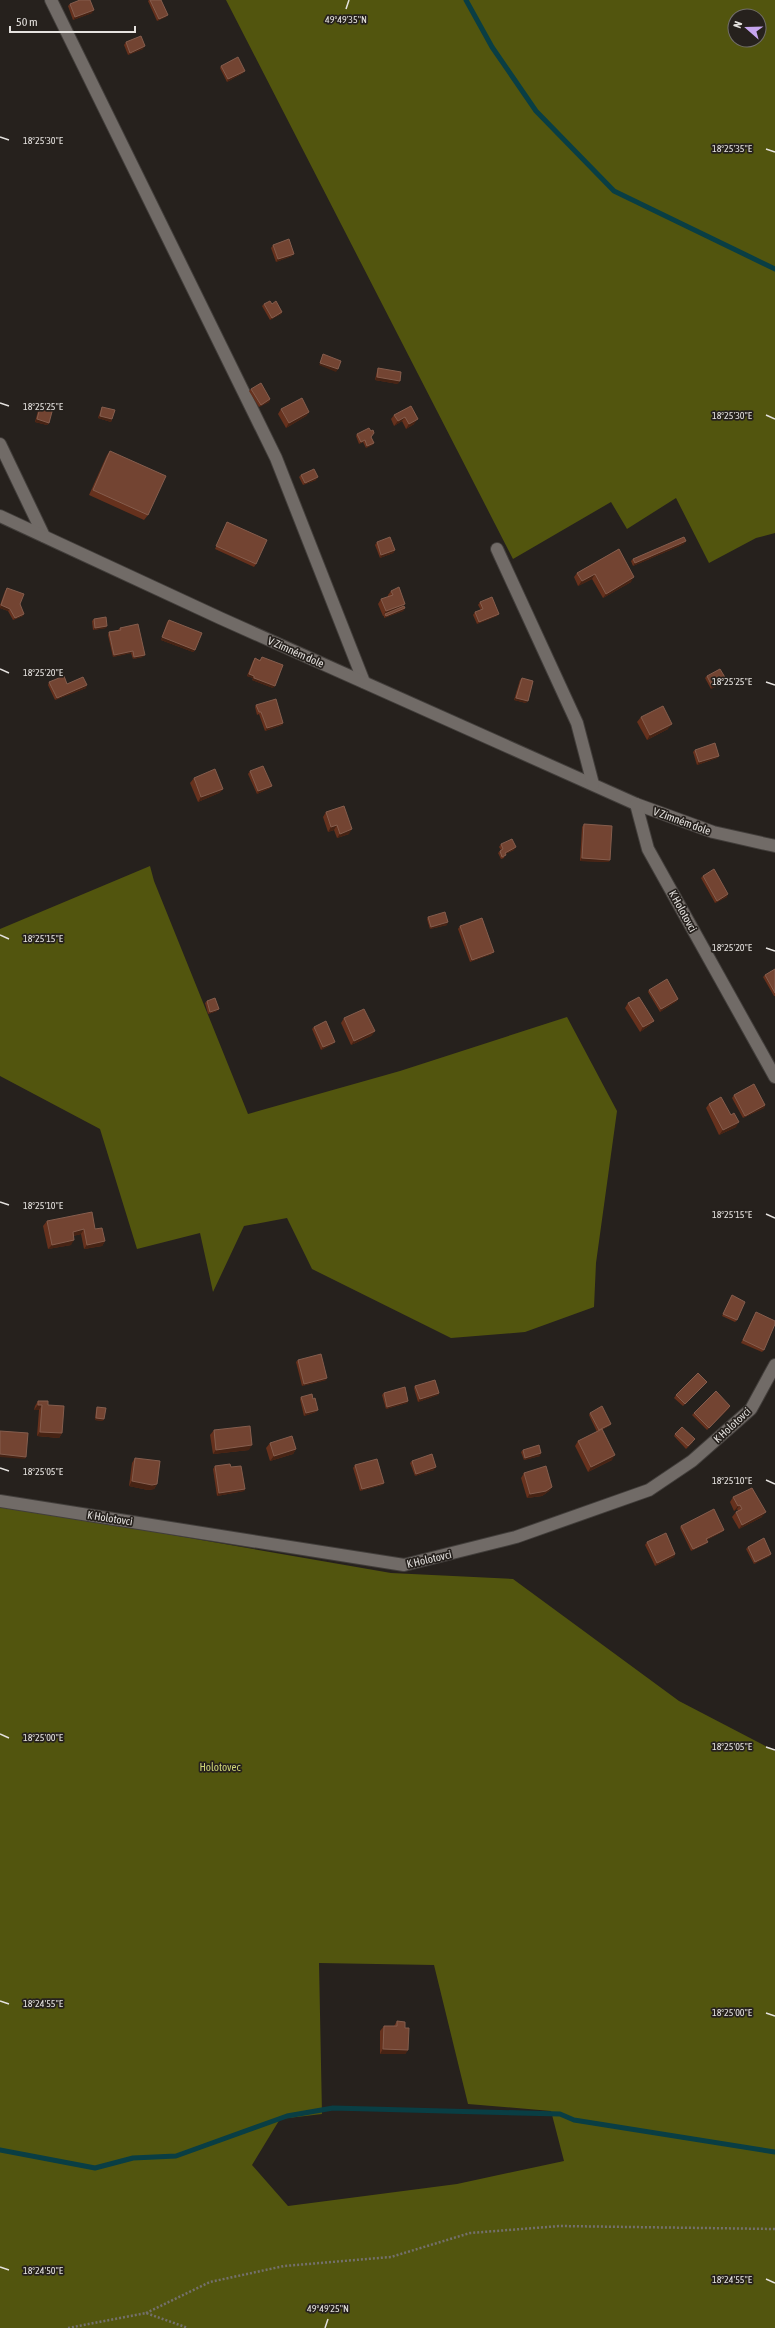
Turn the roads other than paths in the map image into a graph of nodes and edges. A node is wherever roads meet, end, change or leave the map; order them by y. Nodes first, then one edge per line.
1 (51, 0) edge
2 (0, 444) edge
3 (0, 516) edge
4 (44, 536) junction
5 (497, 549) dead end
6 (364, 682) junction
7 (594, 784) junction
8 (636, 804) junction
9 (775, 846) edge
10 (775, 1077) edge
11 (775, 1365) edge
12 (0, 1501) edge

1 - 6 street
2 - 4 street
3 - 4 street, V Zimném dole
4 - 6 street, V Zimném dole
5 - 7 street
6 - 7 street, V Zimném dole
7 - 8 street, V Zimném dole
8 - 9 street, V Zimném dole
8 - 10 street, K Holotovci
11 - 12 street, K Holotovci

